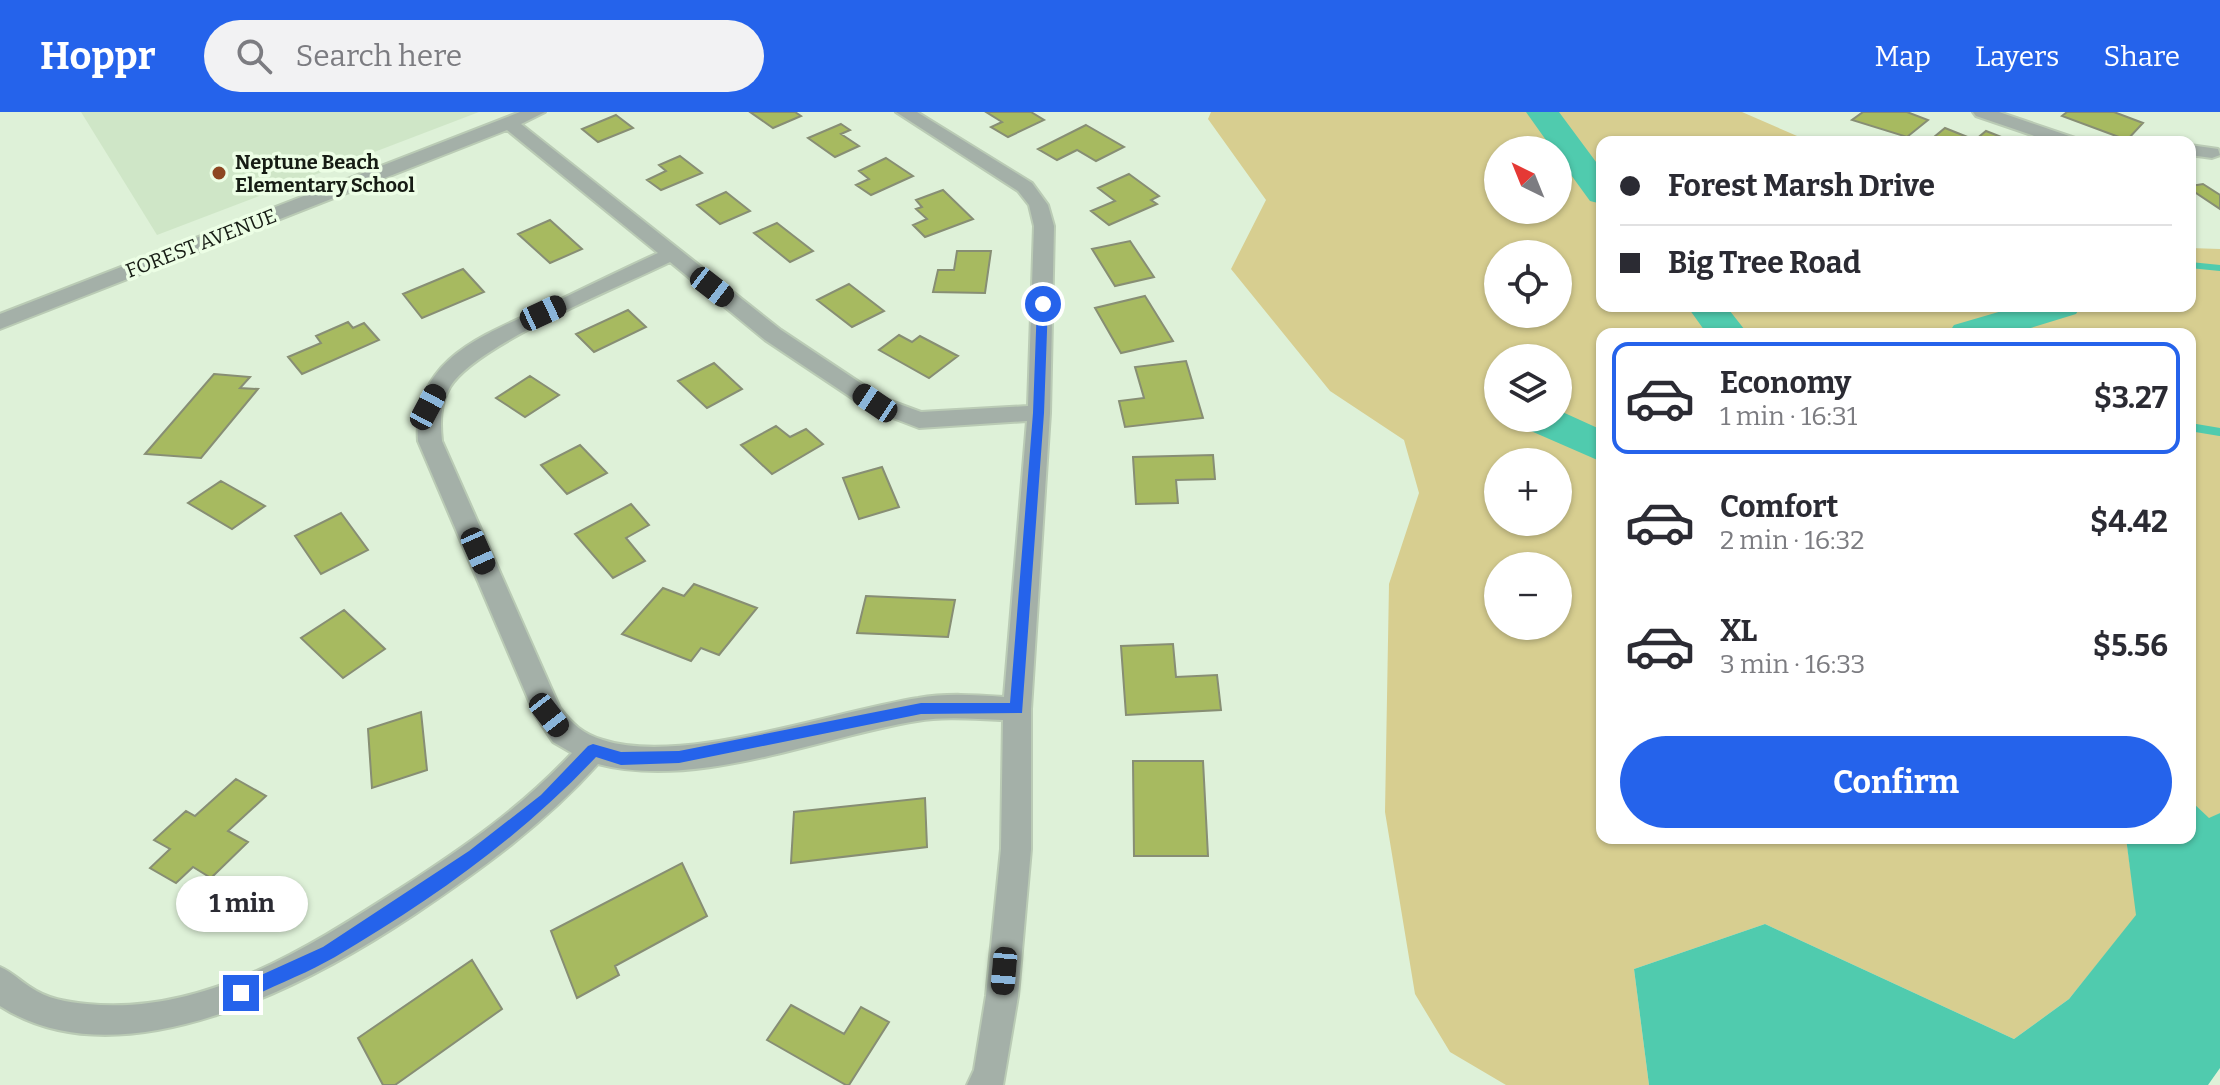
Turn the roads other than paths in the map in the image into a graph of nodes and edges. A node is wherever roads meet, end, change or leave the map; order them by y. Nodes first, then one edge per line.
1 (536, 112) edge
2 (1982, 112) edge
3 (913, 113) edge
4 (509, 123) junction
5 (2052, 136) edge
6 (2196, 151) edge
7 (2212, 153) dead end
8 (671, 254) junction
9 (0, 322) edge
10 (1039, 413) junction
11 (1017, 709) junction
12 (593, 750) junction
13 (0, 983) edge
14 (984, 1085) edge

1 - 4 street, FOREST AVENUE
2 - 5 street
3 - 10 street
4 - 8 street
4 - 9 street, FOREST AVENUE
6 - 7 street
8 - 10 street
8 - 12 street
10 - 11 street
11 - 12 street
11 - 14 street
12 - 13 street

